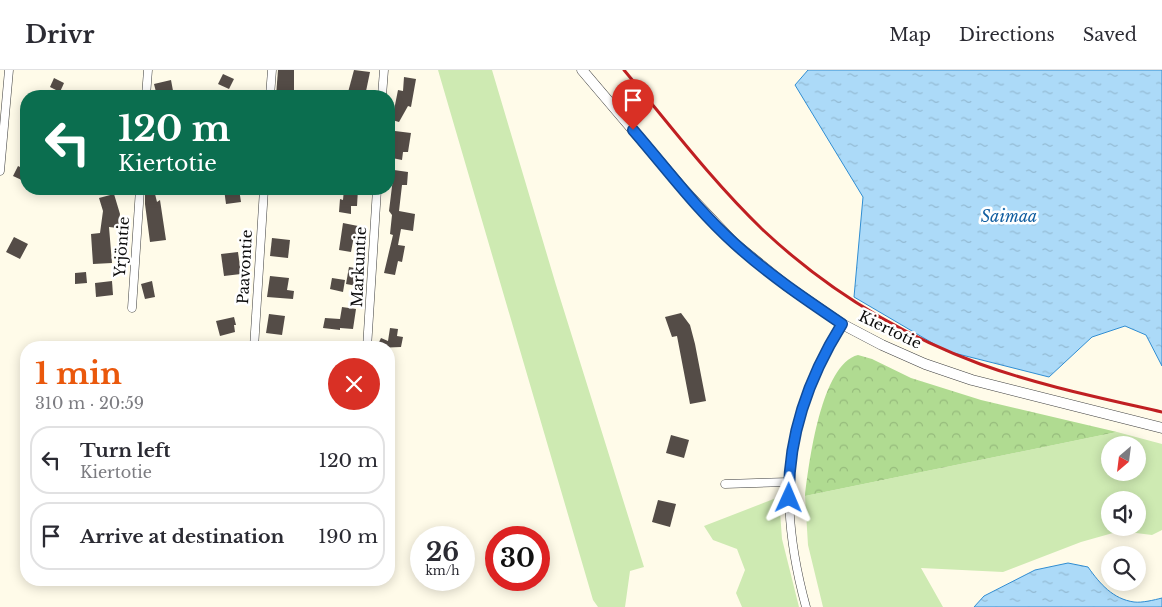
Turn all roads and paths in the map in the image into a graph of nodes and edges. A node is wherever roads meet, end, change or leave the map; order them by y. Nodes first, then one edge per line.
1 (9, 70) edge
2 (148, 70) edge
3 (272, 70) edge
4 (384, 70) edge
5 (582, 70) edge
6 (146, 90) edge
7 (270, 90) edge
8 (382, 90) edge
9 (0, 171) edge
10 (140, 195) edge
11 (264, 195) edge
12 (377, 195) edge
13 (132, 308) dead end
14 (842, 324) junction
15 (254, 341) edge
16 (367, 341) edge
17 (1162, 428) edge
18 (789, 482) junction
19 (725, 484) dead end
20 (806, 607) edge

1 - 9 street
2 - 6 street
3 - 7 street
4 - 8 street
5 - 14 street, Kiertotie
10 - 13 street, Yrjöntie
11 - 15 street, Paavontie
12 - 16 street, Markuntie
14 - 17 street, Kiertotie
14 - 18 street
18 - 19 street
18 - 20 street

